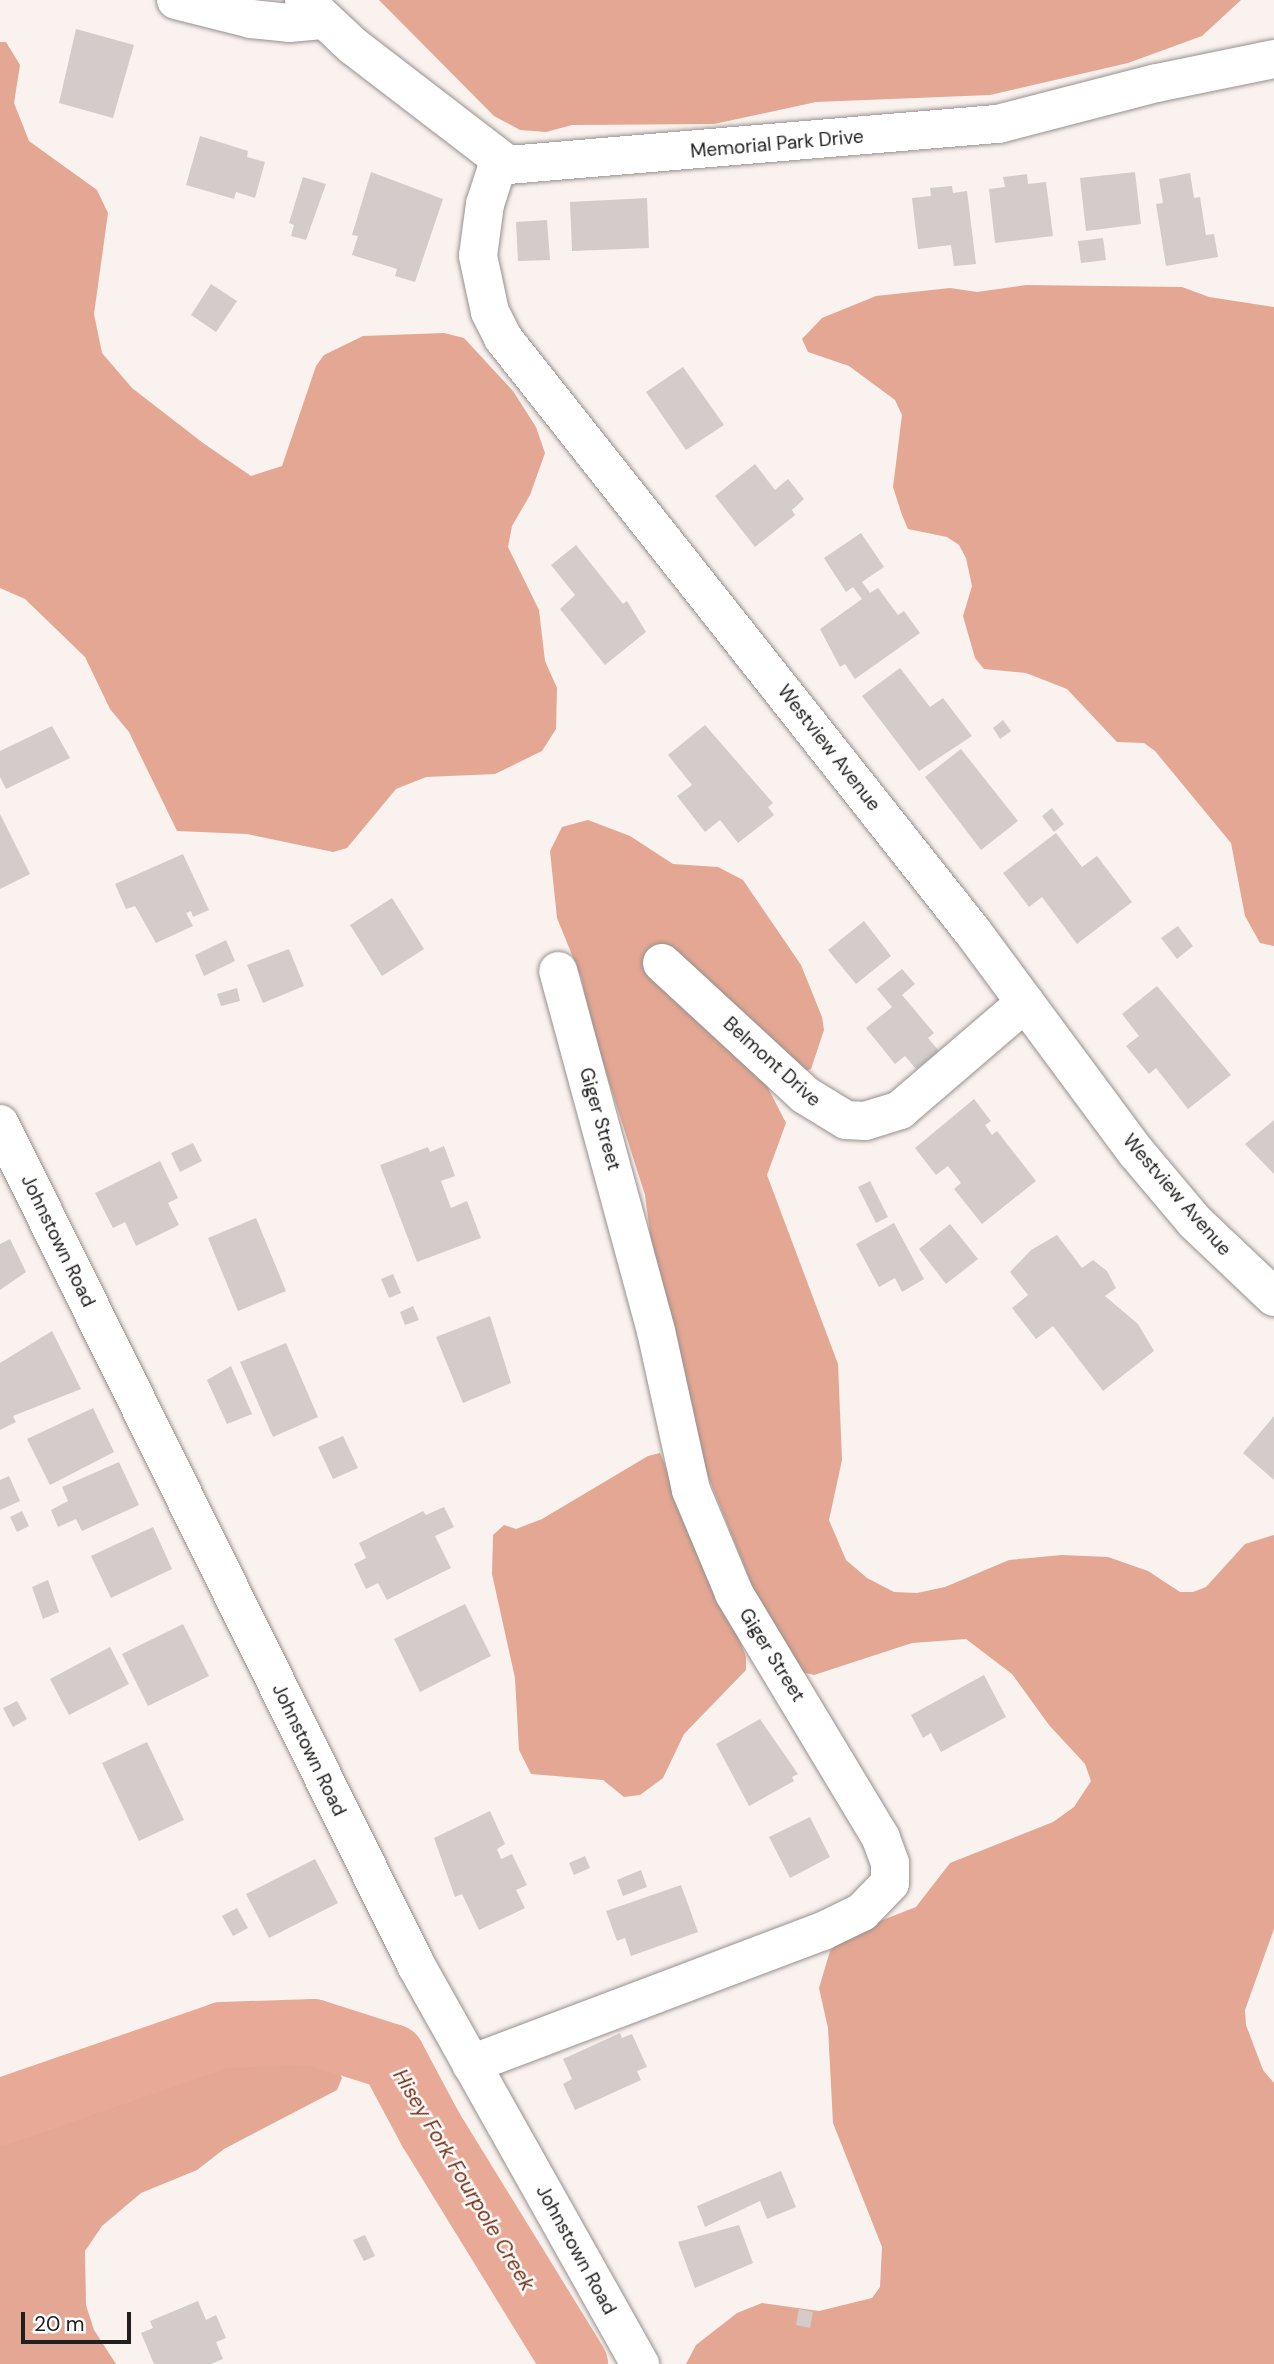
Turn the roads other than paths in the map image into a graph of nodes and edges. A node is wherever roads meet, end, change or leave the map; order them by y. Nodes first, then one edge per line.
1 (176, 0) edge
2 (313, 10) edge
3 (1274, 59) edge
4 (499, 161) junction
5 (662, 963) dead end
6 (558, 971) dead end
7 (1025, 1003) junction
8 (0, 1124) edge
9 (1274, 1297) edge
10 (471, 2064) junction
11 (640, 2364) edge

1 - 2 street
2 - 4 street
3 - 4 street, Memorial Park Drive
4 - 7 street, Westview Avenue
5 - 7 street, Belmont Drive
6 - 10 street, Giger Street
7 - 9 street, Westview Avenue
8 - 10 street, Johnstown Road
10 - 11 street, Johnstown Road

